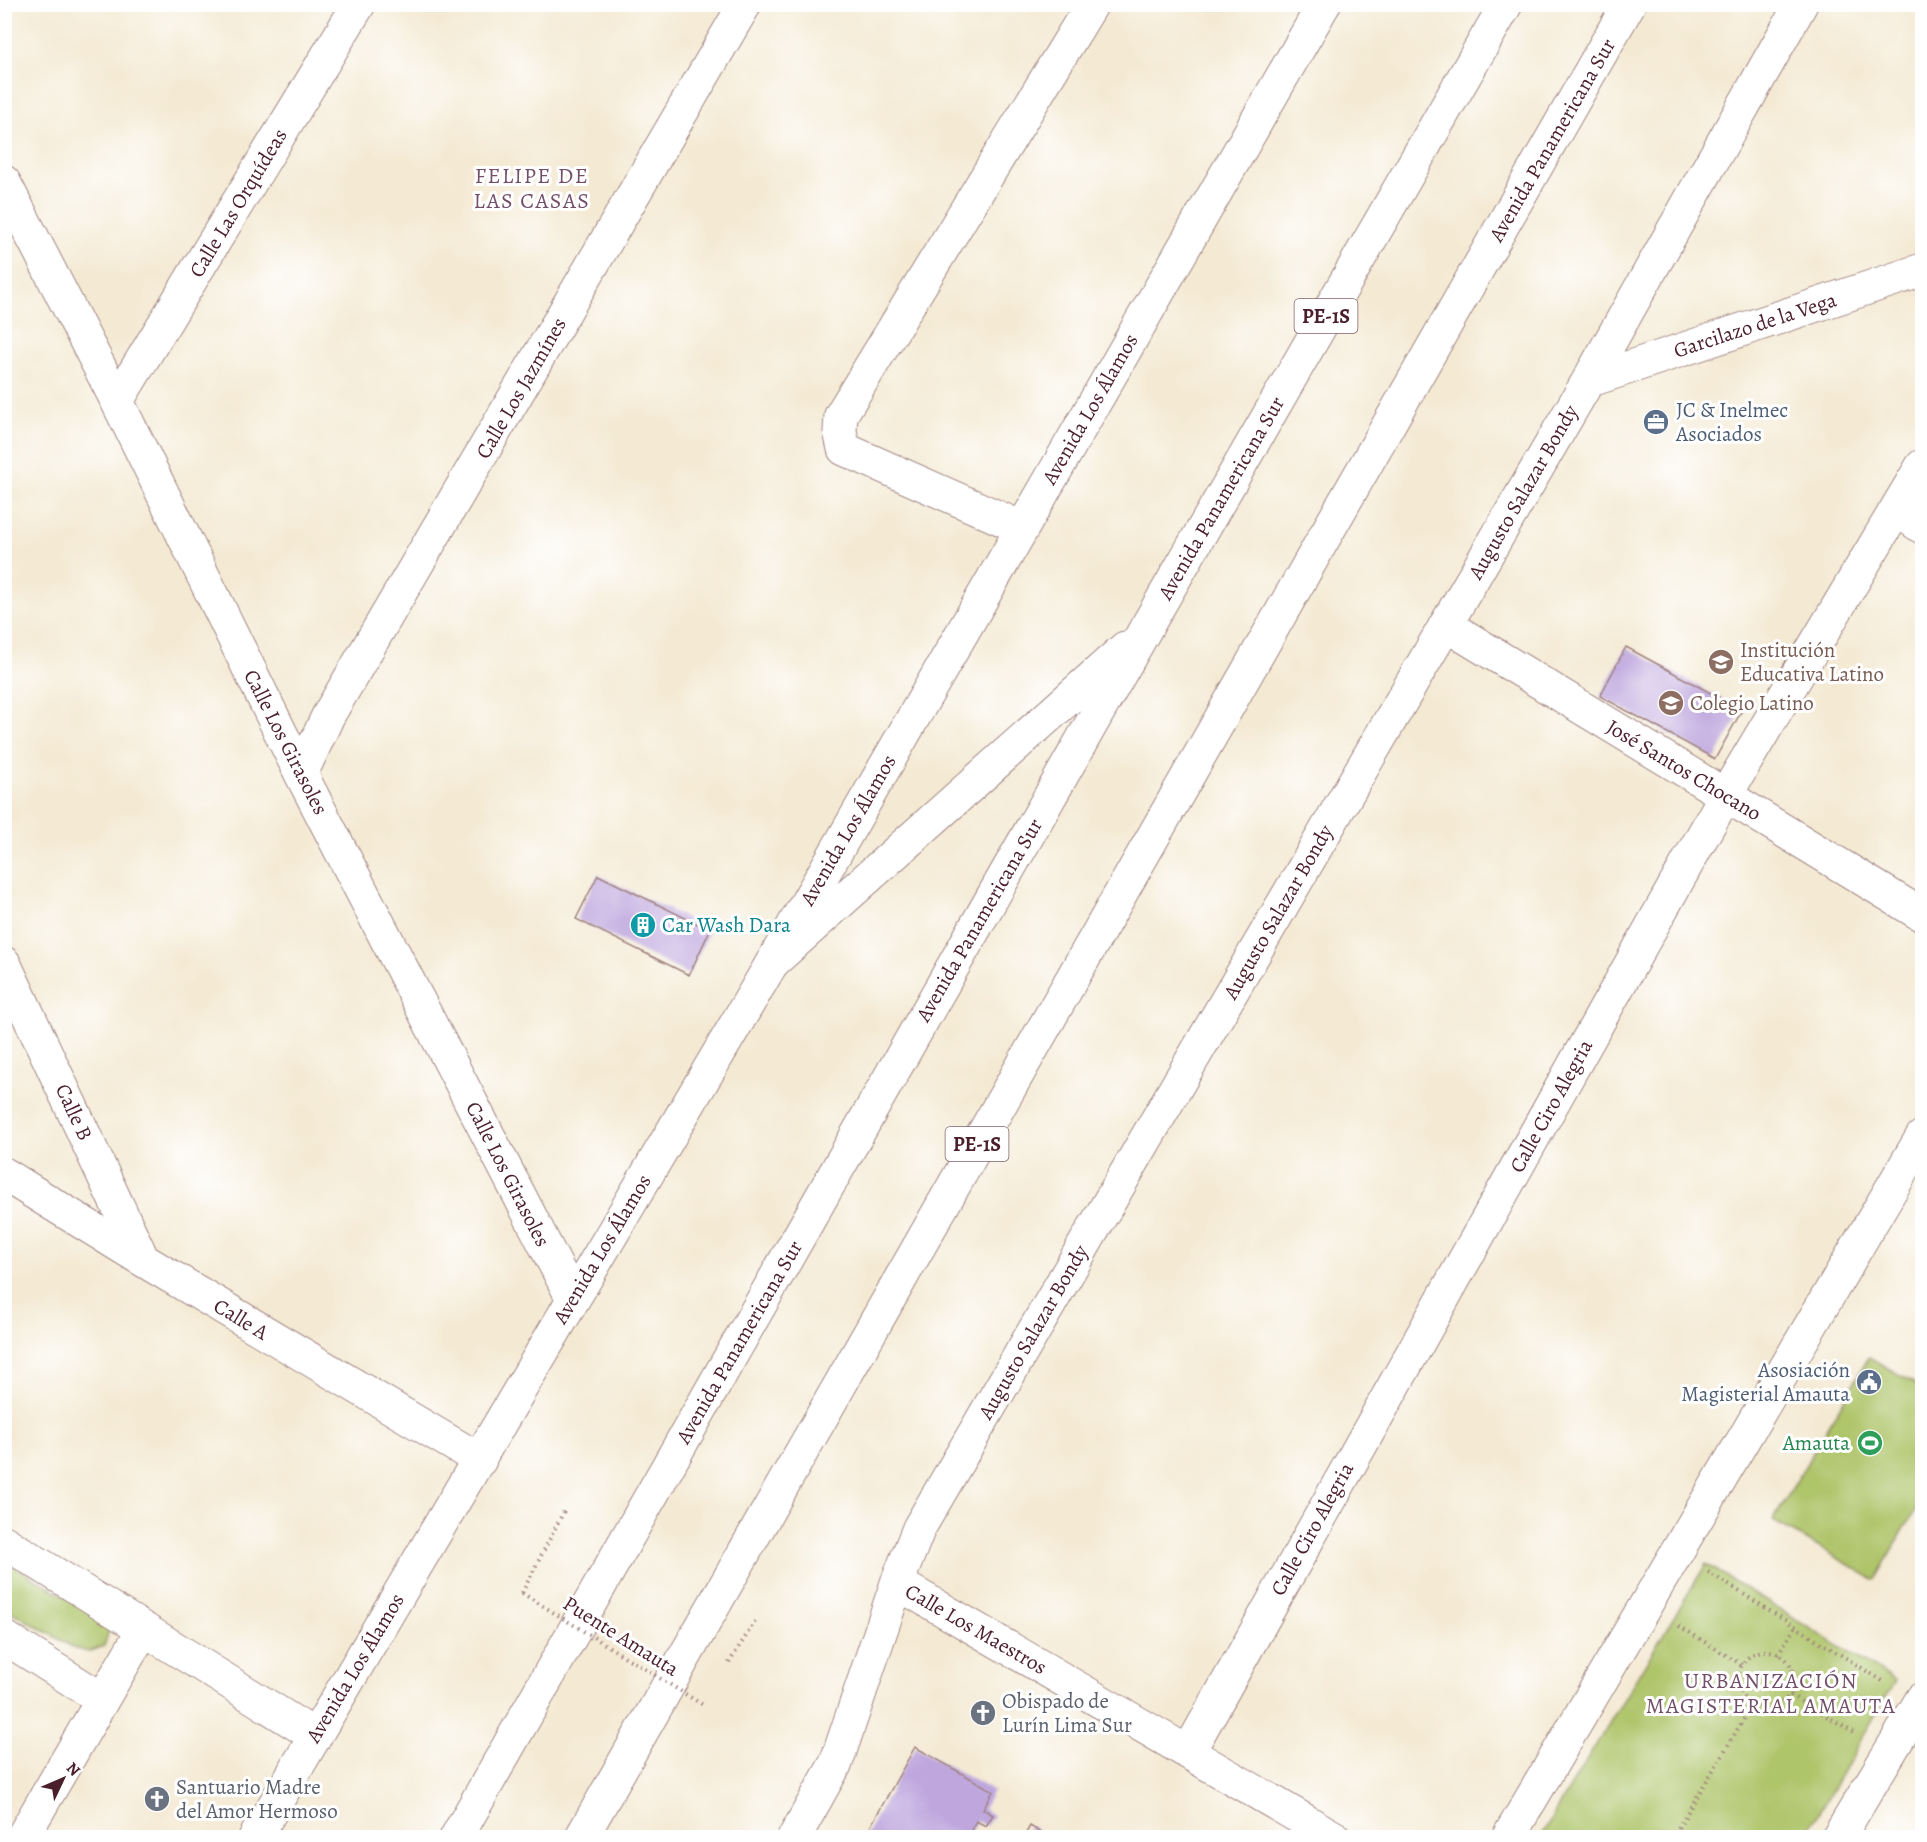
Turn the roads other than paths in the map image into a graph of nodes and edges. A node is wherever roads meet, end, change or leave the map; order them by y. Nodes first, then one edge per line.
1 (359, 4) edge
2 (745, 4) edge
3 (1092, 4) edge
4 (1324, 4) edge
5 (1506, 4) edge
6 (1629, 4) edge
7 (1801, 4) edge
8 (4, 183) edge
9 (1923, 270) edge
10 (1588, 381) junction
11 (117, 401) junction
12 (1923, 466) edge
13 (1910, 519) edge
14 (1022, 528) junction
15 (1446, 625) junction
16 (1146, 628) junction
17 (301, 774) junction
18 (1725, 796) junction
19 (1923, 915) edge
20 (4, 963) edge
21 (772, 963) junction
22 (1923, 1137) edge
23 (4, 1174) edge
24 (143, 1260) junction
25 (573, 1299) junction
26 (480, 1460) junction
27 (4, 1542) edge
28 (897, 1583) junction
29 (142, 1630) junction
30 (4, 1637) edge
31 (102, 1699) junction
32 (1923, 1699) edge
33 (314, 1735) junction
34 (1189, 1751) junction
35 (22, 1838) edge
36 (255, 1838) edge
37 (456, 1838) edge
38 (581, 1838) edge
39 (794, 1838) edge
40 (1335, 1838) edge
41 (1508, 1838) edge
42 (1838, 1838) edge

1 - 11 main road, Calle Las Orquídeas
2 - 17 main road, Calle Los Jazmínes
3 - 14 main road
4 - 14 main road, Avenida Los Álamos
5 - 16 main road, Avenida Panamericana Sur / PE-1S
6 - 38 main road, Avenida Panamericana Sur / PE-1S
7 - 10 main road, Augusto Salazar Bondy
8 - 11 main road, Calle Los Girasoles
9 - 10 main road, Garcilazo de la Vega
10 - 15 main road, Augusto Salazar Bondy
11 - 17 main road, Calle Los Girasoles
12 - 13 main road, Calle Ciro Alegria
13 - 18 main road, Calle Ciro Alegria
14 - 21 main road, Avenida Los Álamos
15 - 18 main road, José Santos Chocano
15 - 28 main road, Augusto Salazar Bondy
16 - 21 main road
16 - 37 main road, Avenida Panamericana Sur / PE-1S
17 - 25 main road, Calle Los Girasoles
18 - 19 main road, José Santos Chocano
18 - 34 main road, Calle Ciro Alegria
20 - 24 main road, Calle B
21 - 25 main road, Avenida Los Álamos
22 - 41 main road
23 - 24 main road, Calle A
24 - 26 main road, Calle A
25 - 26 main road, Avenida Los Álamos
26 - 33 main road, Avenida Los Álamos
27 - 29 main road
28 - 34 main road, Calle Los Maestros
28 - 39 main road, Augusto Salazar Bondy
29 - 31 main road
29 - 33 main road
30 - 31 main road
31 - 35 main road
32 - 42 main road
33 - 36 main road, Avenida Los Álamos
34 - 40 main road, Calle Los Maestros

